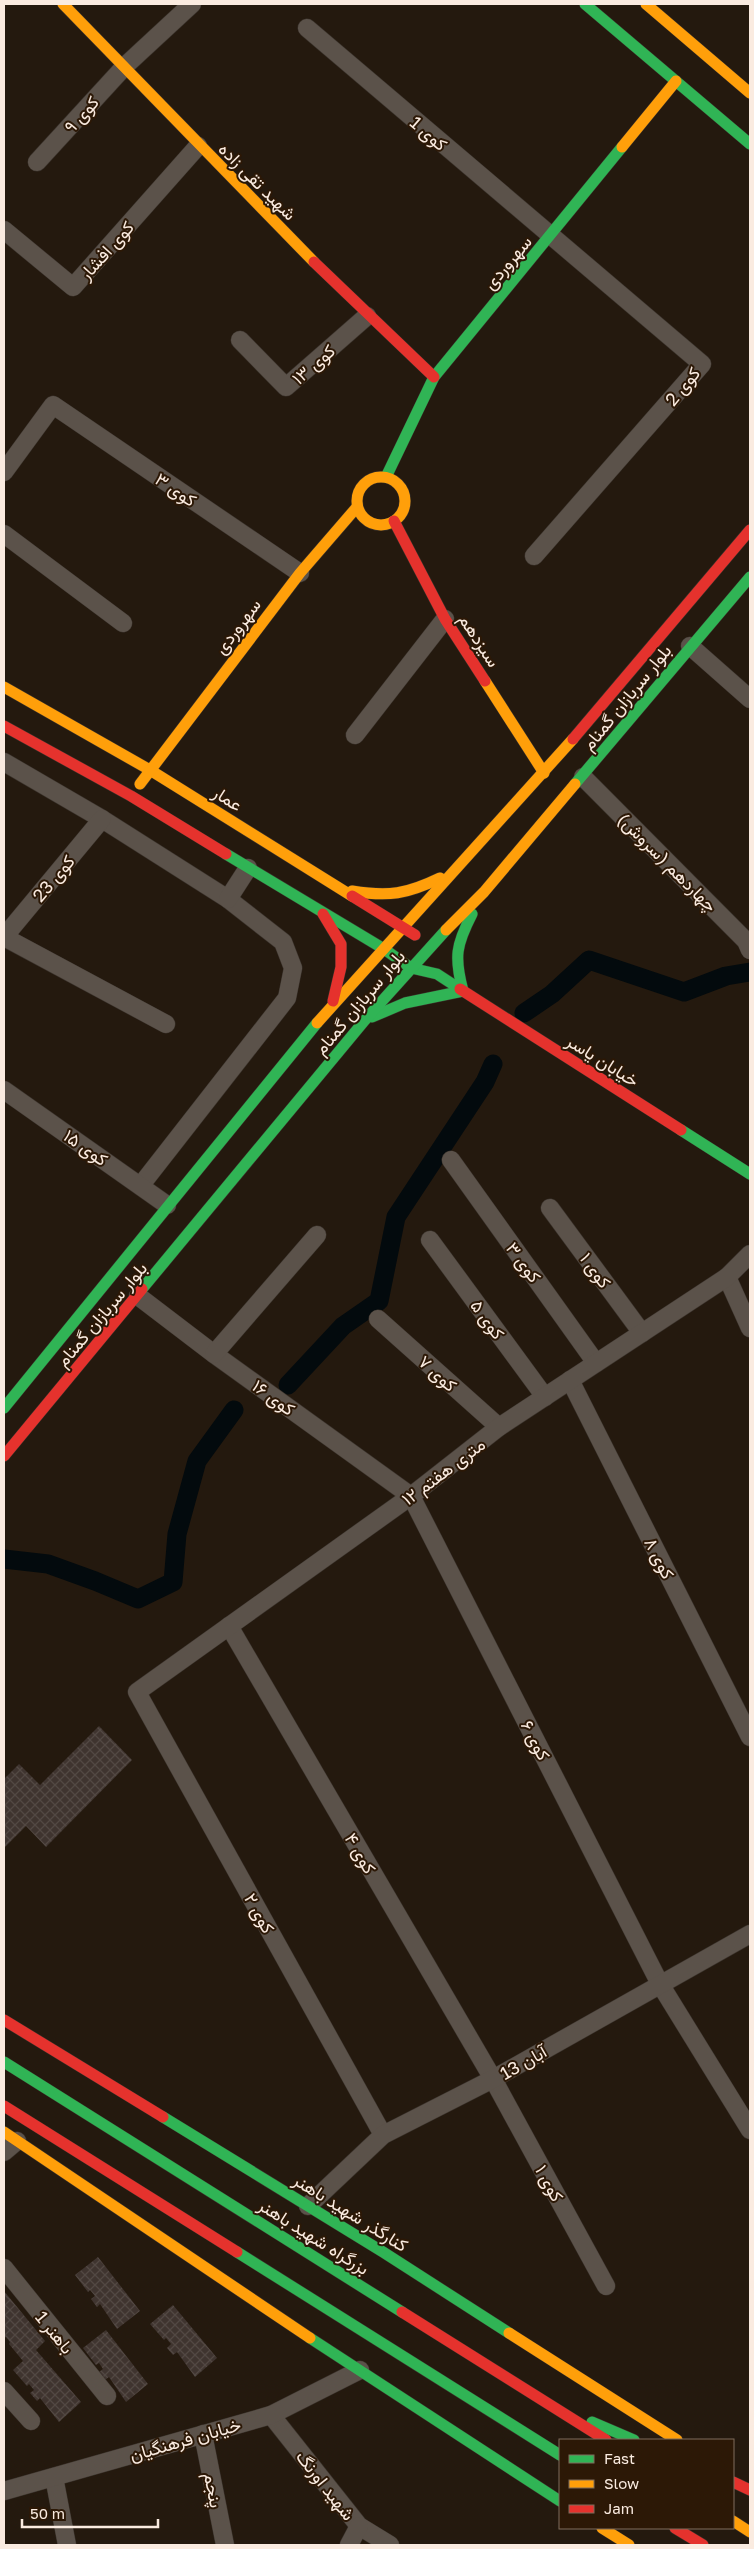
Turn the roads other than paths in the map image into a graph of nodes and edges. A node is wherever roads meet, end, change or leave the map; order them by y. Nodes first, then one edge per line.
1 (63, 4) edge
2 (192, 4) edge
3 (585, 4) edge
4 (646, 4) edge
5 (307, 28) dead end
6 (125, 66) junction
7 (676, 82) junction
8 (750, 94) edge
9 (750, 144) edge
10 (198, 146) junction
11 (37, 162) dead end
12 (4, 230) edge
13 (551, 237) junction
14 (367, 316) junction
15 (240, 340) dead end
16 (434, 377) junction
17 (4, 472) edge
18 (386, 477) junction
19 (357, 507) junction
20 (394, 522) junction
21 (750, 530) edge
22 (4, 534) edge
23 (534, 556) dead end
24 (300, 573) junction
25 (750, 577) edge
26 (445, 619) junction
27 (124, 624) dead end
28 (690, 646) junction
29 (4, 687) edge
30 (750, 699) edge
31 (4, 726) edge
32 (355, 735) dead end
33 (4, 762) edge
34 (150, 770) junction
35 (544, 774) junction
36 (583, 777) junction
37 (131, 796) junction
38 (102, 819) junction
39 (248, 868) junction
40 (458, 869) junction
41 (342, 890) junction
42 (484, 892) junction
43 (228, 899) junction
44 (324, 914) junction
45 (402, 926) junction
46 (4, 937) edge
47 (430, 946) junction
48 (384, 949) junction
49 (750, 950) edge
50 (411, 968) junction
51 (437, 974) junction
52 (463, 991) junction
53 (333, 1004) junction
54 (365, 1020) junction
55 (166, 1024) dead end
56 (4, 1090) edge
57 (451, 1160) dead end
58 (750, 1174) edge
59 (141, 1185) junction
60 (167, 1205) junction
61 (550, 1208) dead end
62 (317, 1235) dead end
63 (430, 1240) dead end
64 (750, 1254) edge
65 (726, 1277) junction
66 (138, 1296) junction
67 (378, 1319) dead end
68 (750, 1328) edge
69 (642, 1333) junction
70 (214, 1354) junction
71 (596, 1363) junction
72 (570, 1380) junction
73 (545, 1397) junction
74 (4, 1408) edge
75 (499, 1427) junction
76 (4, 1456) edge
77 (411, 1496) junction
78 (229, 1626) junction
79 (137, 1692) joint
80 (750, 1737) edge
81 (750, 1934) edge
82 (660, 1984) junction
83 (4, 2020) edge
84 (4, 2062) edge
85 (494, 2079) junction
86 (4, 2106) edge
87 (750, 2130) edge
88 (383, 2135) junction
89 (8, 2142) edge
90 (308, 2206) junction
91 (4, 2268) edge
92 (606, 2286) dead end
93 (360, 2370) junction
94 (4, 2391) edge
95 (107, 2396) dead end
96 (550, 2404) junction
97 (271, 2415) junction
98 (31, 2421) dead end
99 (203, 2434) junction
100 (604, 2439) edge
101 (632, 2439) edge
102 (675, 2439) edge
103 (559, 2454) edge
104 (54, 2477) junction
105 (734, 2477) edge
106 (734, 2482) edge
107 (750, 2488) edge
108 (4, 2491) edge
109 (559, 2499) edge
110 (734, 2522) edge
111 (358, 2526) junction
112 (604, 2529) edge
113 (666, 2529) edge
114 (677, 2529) edge
115 (750, 2532) edge
116 (67, 2545) edge
117 (225, 2545) edge
118 (349, 2545) edge
119 (390, 2545) edge
120 (629, 2545) edge
121 (684, 2545) edge
122 (703, 2545) edge

1 - 6 main road, شهید تقی زاده
2 - 6 street
3 - 7 main road
4 - 8 main road
5 - 13 street, کوی 1
6 - 10 main road, شهید تقی زاده
6 - 11 street, کوی ۹
7 - 9 main road
7 - 13 main road, سهروردی
10 - 12 street, کوی افشار
10 - 14 main road, شهید تقی زاده
13 - 16 main road, سهروردی
13 - 23 street, کوی 2
14 - 15 street, کوی ۱۳
14 - 16 main road, شهید تقی زاده
16 - 18 main road, سهروردی
17 - 24 street, کوی ۳
18 - 19 main road
18 - 20 main road
19 - 20 main road
19 - 24 main road, سهروردی
20 - 26 main road, سیزدهم
21 - 35 main road, بلوار سربازان گمنام
22 - 27 street
24 - 34 main road, سهروردی
25 - 28 main road, بلوار سربازان گمنام
26 - 32 street
26 - 35 main road, سیزدهم
28 - 30 street
28 - 36 main road, بلوار سربازان گمنام
29 - 34 main road, عمار
31 - 37 main road
33 - 38 street
34 - 37 main road, سهروردی
34 - 41 main road, عمار
35 - 40 main road, بلوار سربازان گمنام
36 - 42 main road, بلوار سربازان گمنام
36 - 49 street, چهاردهم (سروش)
37 - 39 main road
38 - 43 street
38 - 46 street, کوی 23
39 - 43 street
39 - 44 main road
40 - 41 main road
40 - 45 main road, بلوار سربازان گمنام
41 - 45 main road, عمار
42 - 47 main road, بلوار سربازان گمنام
42 - 52 main road
43 - 59 street
44 - 48 main road
44 - 53 main road
45 - 47 main road, عمار
45 - 48 main road, بلوار سربازان گمنام
46 - 55 street
47 - 50 main road, بلوار سربازان گمنام
47 - 51 main road
48 - 50 main road
48 - 53 main road, بلوار سربازان گمنام
50 - 51 main road, خیابان یاسر
50 - 54 main road, بلوار سربازان گمنام
51 - 52 main road, خیابان یاسر
52 - 54 main road
52 - 58 main road, خیابان یاسر
53 - 60 main road, بلوار سربازان گمنام
54 - 66 main road, بلوار سربازان گمنام
56 - 59 street, کوی ۱۵
57 - 71 street, کوی ۳
59 - 60 street, کوی ۱۵
60 - 74 main road, بلوار سربازان گمنام
61 - 69 street, کوی ۱
62 - 70 street
63 - 73 street, کوی ۵
64 - 65 street, ۱۲ متری هفتم
65 - 68 street
65 - 69 street, ۱۲ متری هفتم
66 - 70 street, کوی ۱۶
66 - 76 main road, بلوار سربازان گمنام
67 - 75 street, کوی ۷
69 - 71 street, ۱۲ متری هفتم
70 - 77 street, کوی ۱۶
71 - 72 street, ۱۲ متری هفتم
72 - 73 street, ۱۲ متری هفتم
72 - 80 street, کوی ۸
73 - 75 street, ۱۲ متری هفتم
75 - 77 street, ۱۲ متری هفتم
77 - 78 street, ۱۲ متری هفتم
77 - 82 street, کوی ۶
78 - 79 street, ۱۲ متری هفتم
78 - 85 street, کوی ۴
79 - 88 street, کوی ۲
81 - 82 street, 13 آبان
82 - 85 street, 13 آبان
82 - 87 street, کوی ۶
83 - 90 main road, کنارگذر شهید باهنر
84 - 96 main road, بزرگراه شهید باهنر
85 - 88 street, 13 آبان
85 - 92 street, کوی ۱
86 - 103 main road
88 - 90 street, 13 آبان
89 - 93 main road
90 - 102 main road, کنارگذر شهید باهنر
91 - 95 street, باهنر 1
93 - 97 street, خیابان فرهنگیان
93 - 109 main road
94 - 98 street
96 - 100 main road, بزرگراه شهید باهنر
96 - 101 main road
97 - 99 street, خیابان فرهنگیان
97 - 111 street, شهید اورنگ
99 - 104 street, خیابان فرهنگیان
99 - 117 street, پنجم
104 - 108 street, خیابان فرهنگیان
104 - 116 street
105 - 107 main road
106 - 107 main road
110 - 115 main road
111 - 118 street
111 - 119 street, شهید اورنگ
112 - 120 main road
113 - 121 main road
114 - 122 main road

